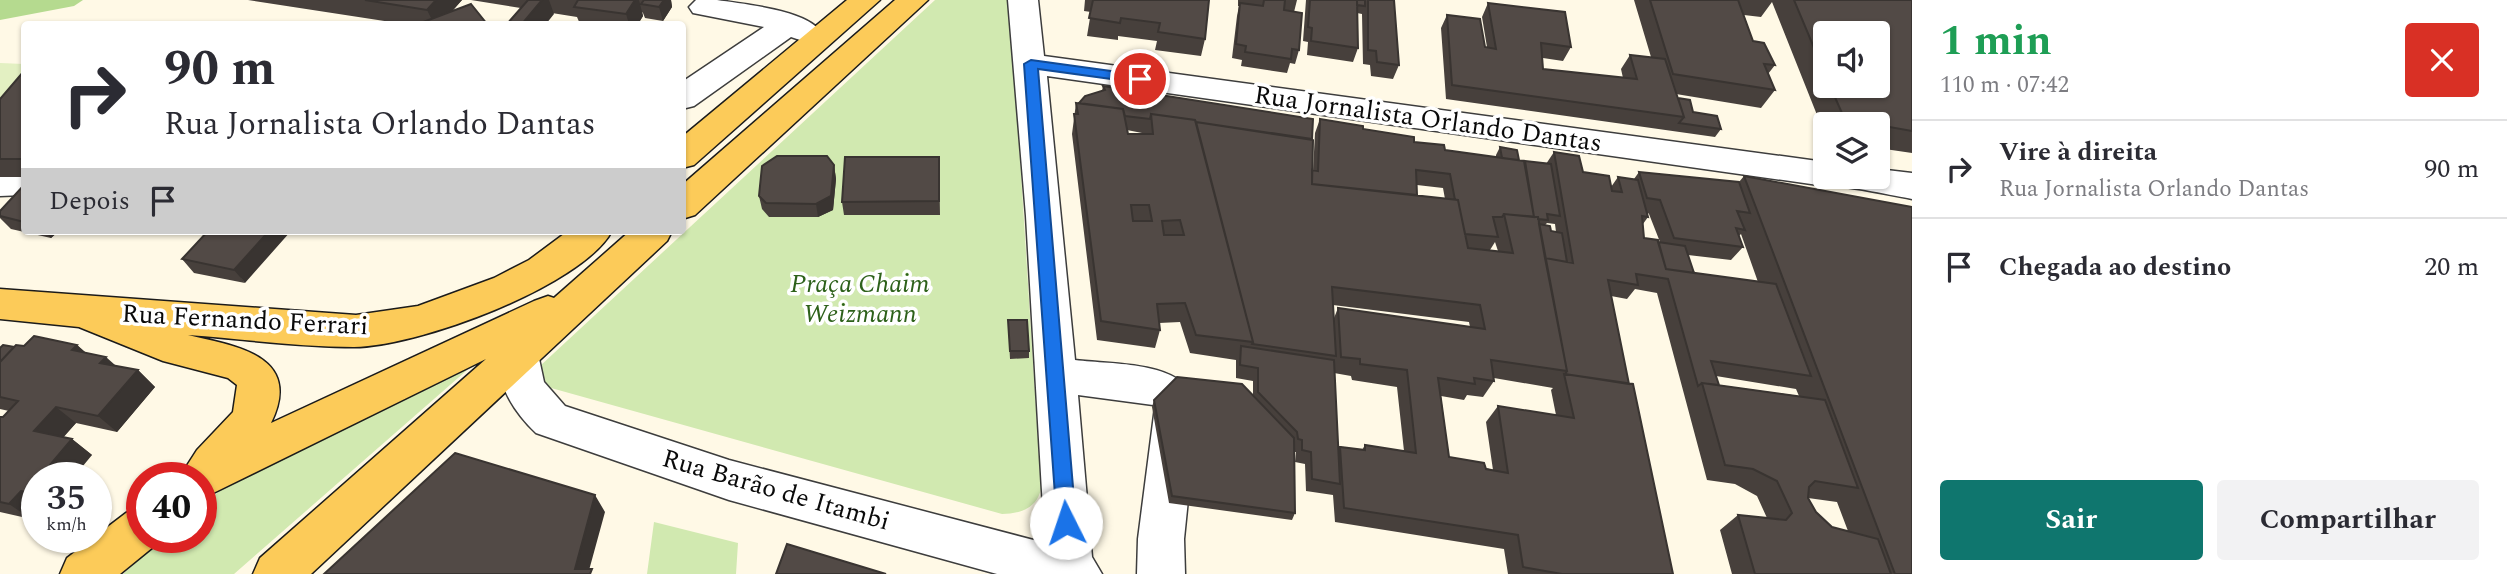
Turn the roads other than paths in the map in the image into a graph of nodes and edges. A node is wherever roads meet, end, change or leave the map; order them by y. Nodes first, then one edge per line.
1 (865, 0) edge
2 (913, 0) edge
3 (1023, 0) edge
4 (704, 7) dead end
5 (788, 25) junction
6 (821, 38) junction
7 (1031, 64) junction
8 (686, 95) edge
9 (686, 153) edge
10 (1813, 172) edge
11 (0, 183) edge
12 (21, 183) edge
13 (1890, 183) edge
14 (1912, 186) edge
15 (686, 202) edge
16 (589, 235) edge
17 (650, 235) edge
18 (579, 298) junction
19 (0, 304) edge
20 (82, 312) junction
21 (518, 354) junction
22 (1056, 375) junction
23 (215, 462) edge
24 (217, 470) edge
25 (126, 541) edge
26 (1073, 573) edge
27 (84, 574) edge
28 (277, 574) edge
29 (1161, 574) edge

1 - 6 main road
2 - 15 main road
3 - 7 street
4 - 5 street
5 - 6 street
5 - 8 street
6 - 9 main road
7 - 10 street, Rua Jornalista Orlando Dantas
7 - 22 street
11 - 12 street
13 - 14 street
16 - 20 main road, Rua Fernando Ferrari
17 - 18 main road
18 - 21 main road
18 - 24 main road
19 - 20 main road
20 - 23 main road
21 - 26 street, Rua Barão de Itambi
21 - 28 main road
22 - 26 street
22 - 29 street
25 - 27 main road

